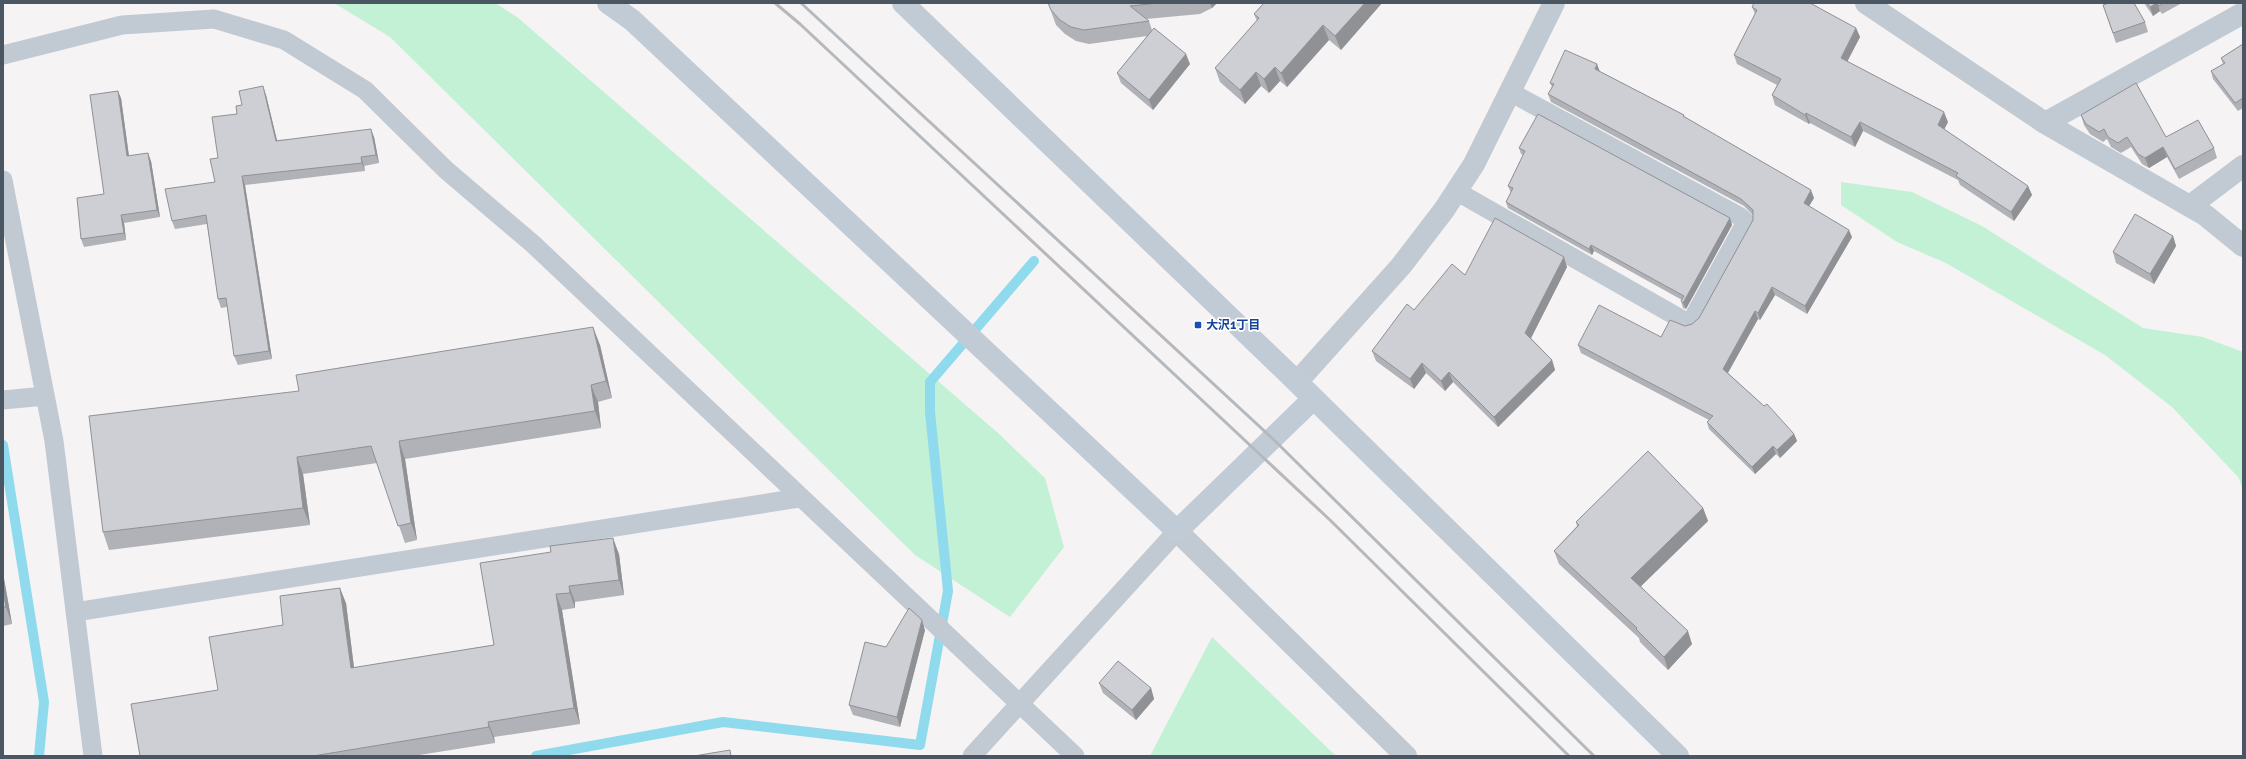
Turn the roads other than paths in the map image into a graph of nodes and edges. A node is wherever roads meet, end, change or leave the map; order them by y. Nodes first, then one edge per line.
1 (608, 3) edge
2 (903, 3) edge
3 (1554, 3) edge
4 (1866, 3) edge
5 (2243, 13) edge
6 (3, 55) edge
7 (1510, 92) junction
8 (2045, 123) junction
9 (2243, 166) edge
10 (3, 180) edge
11 (1456, 191) junction
12 (2190, 206) junction
13 (2243, 246) edge
14 (1297, 382) junction
15 (45, 396) junction
16 (1313, 399) junction
17 (3, 400) edge
18 (799, 498) junction
19 (1177, 531) junction
20 (75, 612) junction
21 (1020, 702) junction
22 (93, 756) edge
23 (972, 756) edge
24 (1075, 756) edge
25 (1406, 756) edge
26 (1678, 756) edge

1 - 19 street
2 - 14 street
3 - 7 street
4 - 8 street
5 - 8 street
6 - 18 lane
7 - 11 street
7 - 11 lane
8 - 12 street
9 - 12 street
10 - 15 lane
11 - 14 street
12 - 13 street
14 - 16 street
15 - 17 lane
15 - 20 lane
16 - 19 street
16 - 26 street
18 - 20 lane
18 - 21 lane
19 - 21 lane
19 - 25 street
20 - 22 lane
21 - 23 lane
21 - 24 lane

